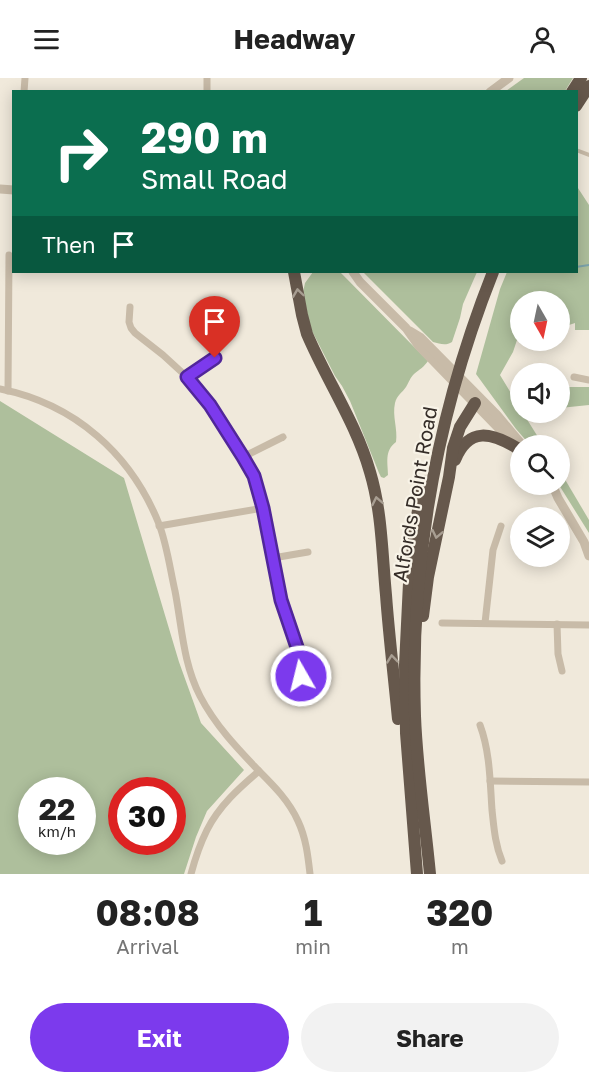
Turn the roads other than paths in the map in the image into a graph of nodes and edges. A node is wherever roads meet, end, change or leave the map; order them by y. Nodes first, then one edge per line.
1 (509, 78) edge
2 (589, 86) edge
3 (493, 90) edge
4 (578, 103) edge
5 (9, 255) dead end
6 (294, 273) edge
7 (347, 273) edge
8 (354, 273) edge
9 (484, 273) edge
10 (493, 273) edge
11 (360, 282) junction
12 (130, 307) dead end
13 (215, 358) dead end
14 (574, 376) dead end
15 (187, 377) junction
16 (589, 380) edge
17 (0, 389) edge
18 (8, 391) junction
19 (472, 395) junction
20 (283, 437) dead end
21 (510, 437) edge
22 (510, 443) edge
23 (243, 457) junction
24 (449, 477) junction
25 (555, 495) edge
26 (557, 495) edge
27 (558, 498) junction
28 (263, 508) junction
29 (159, 526) junction
30 (501, 526) dead end
31 (587, 545) edge
32 (308, 552) dead end
33 (589, 556) edge
34 (273, 558) junction
35 (442, 623) dead end
36 (485, 623) junction
37 (557, 624) junction
38 (589, 625) edge
39 (562, 671) dead end
40 (299, 682) dead end
41 (480, 725) dead end
42 (259, 771) junction
43 (490, 782) junction
44 (589, 782) edge
45 (427, 840) junction
46 (414, 842) junction
47 (502, 861) dead end
48 (190, 874) edge
49 (310, 874) edge
50 (417, 874) edge
51 (430, 874) edge

1 - 3 street
2 - 4 highway
5 - 18 street
46 -> 6 highway
7 - 11 street
8 - 11 street
9 - 46 highway, Alfords Point Road
10 - 45 highway, Alfords Point Road
11 - 19 street
12 - 15 street
13 - 15 street
14 - 16 street
15 - 23 street
17 - 18 street
18 - 29 street
19 - 21 street
19 - 24 highway
20 - 23 street
22 - 24 highway
23 - 28 street
24 -> 45 highway
25 - 27 street
26 - 27 street
27 - 31 street
28 - 29 street
28 - 34 street
29 - 42 street
30 - 36 street
31 - 33 street
32 - 34 street
34 - 40 street
35 - 36 street
36 - 37 street
37 - 38 street
37 - 39 street
41 - 43 street
42 - 48 street
42 - 49 street
43 - 44 street
43 - 47 street
45 - 51 highway, Alfords Point Road
46 - 50 highway, Alfords Point Road

